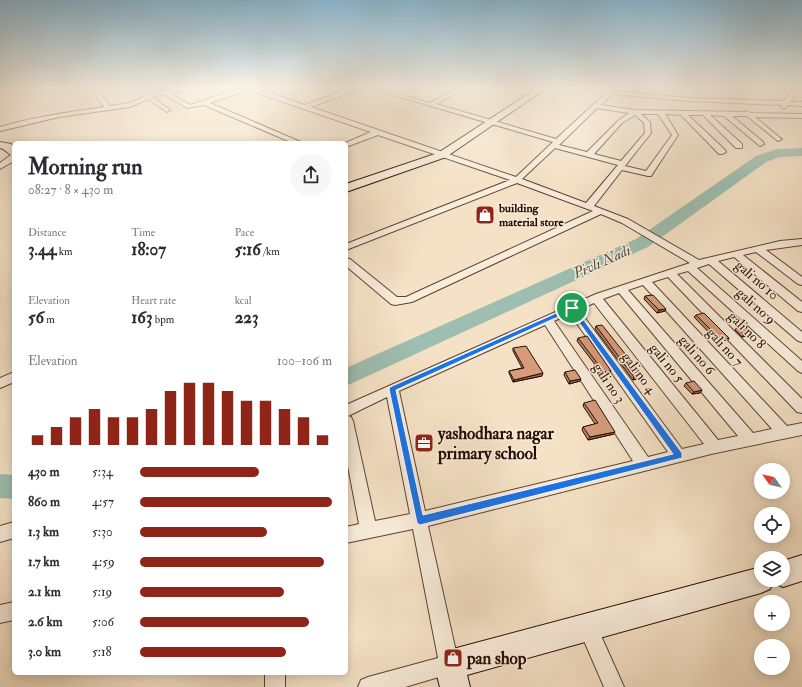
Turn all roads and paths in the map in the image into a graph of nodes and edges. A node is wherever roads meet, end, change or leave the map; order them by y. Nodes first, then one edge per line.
1 (37, 119) edge
2 (245, 119) edge
3 (341, 119) edge
4 (478, 119) edge
5 (498, 119) edge
6 (583, 119) edge
7 (624, 119) edge
8 (643, 119) edge
9 (665, 119) edge
10 (689, 119) edge
11 (710, 119) edge
12 (732, 119) edge
13 (754, 119) edge
14 (492, 123) junction
15 (0, 129) edge
16 (378, 132) junction
17 (778, 139) dead end
18 (294, 141) edge
19 (348, 144) edge
20 (557, 144) junction
21 (760, 144) dead end
22 (0, 145) edge
23 (738, 146) dead end
24 (12, 151) edge
25 (722, 152) dead end
26 (442, 155) junction
27 (589, 155) junction
28 (12, 159) edge
29 (622, 166) junction
30 (0, 167) edge
31 (517, 180) junction
32 (348, 187) edge
33 (588, 207) junction
34 (601, 211) junction
35 (802, 242) edge
36 (348, 246) edge
37 (758, 249) junction
38 (736, 254) junction
39 (348, 263) edge
40 (700, 263) junction
41 (670, 273) junction
42 (645, 281) junction
43 (802, 282) edge
44 (621, 289) junction
45 (596, 298) junction
46 (572, 308) junction
47 (802, 308) edge
48 (547, 320) junction
49 (802, 338) edge
50 (802, 368) edge
51 (12, 378) edge
52 (0, 383) edge
53 (392, 389) junction
54 (802, 408) edge
55 (348, 410) edge
56 (802, 429) edge
57 (348, 431) edge
58 (784, 433) junction
59 (750, 440) junction
60 (715, 447) junction
61 (679, 456) junction
62 (644, 464) junction
63 (420, 520) junction
64 (12, 531) edge
65 (369, 531) junction
66 (0, 534) edge
67 (348, 535) edge
68 (802, 568) edge
69 (790, 572) edge
70 (754, 582) edge
71 (12, 611) edge
72 (0, 614) edge
73 (587, 627) junction
74 (275, 675) edge
75 (452, 676) edge
76 (275, 687) edge
77 (368, 687) edge
78 (614, 687) edge

1 - 15 street
2 - 18 street
3 - 16 street
4 - 14 street
5 - 14 street
6 - 20 street
7 - 27 street
8 - 29 street
9 - 29 street
10 - 25 street
11 - 23 street
12 - 21 street
13 - 17 street
14 - 20 street
14 - 26 street
16 - 19 street
16 - 26 street
20 - 27 street
20 - 31 street
22 - 24 street
26 - 31 street
26 - 32 street
27 - 29 street
28 - 30 street
29 - 33 street
31 - 33 street
31 - 36 street
33 - 34 street
34 - 39 street
34 - 40 street
35 - 37 street
37 - 38 street
37 - 43 street
38 - 40 street
38 - 47 street
40 - 41 street
40 - 49 street, gali no 10
40 - 50 street, gali no 9
41 - 42 street
41 - 54 street, gali no 8
42 - 44 street
42 - 58 street, gali no 7
44 - 45 street
44 - 59 street, gali no 6
45 - 46 street
45 - 60 street, gali no 5
46 - 48 street
46 - 61 street, gali no 4
48 - 53 street
48 - 62 street, gali no 3
51 - 52 street
53 - 55 street
53 - 63 street
56 - 58 street
57 - 65 street
58 - 59 street
59 - 60 street
60 - 61 street
61 - 62 street
62 - 63 street
63 - 65 street
63 - 75 street
64 - 66 street
65 - 67 street
68 - 69 street
70 - 73 street
71 - 72 street
73 - 75 street
73 - 78 street
74 - 76 street
75 - 77 street

